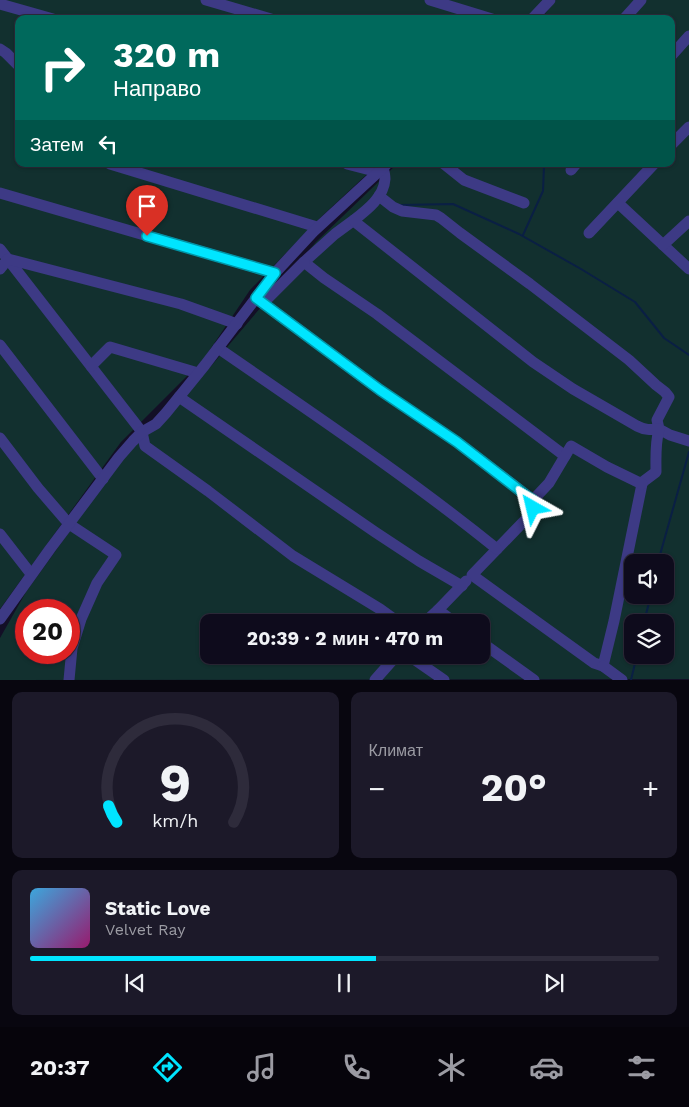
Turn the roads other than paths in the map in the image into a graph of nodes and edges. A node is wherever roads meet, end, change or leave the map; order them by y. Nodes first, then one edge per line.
1 (206, 0) edge
2 (430, 0) edge
3 (550, 0) edge
4 (641, 0) edge
5 (0, 4) edge
6 (39, 15) edge
7 (257, 15) edge
8 (479, 15) edge
9 (536, 15) edge
10 (628, 15) edge
11 (689, 36) edge
12 (0, 49) edge
13 (675, 52) edge
14 (15, 62) edge
15 (689, 127) edge
16 (675, 141) edge
17 (120, 167) edge
18 (448, 167) edge
19 (651, 167) edge
20 (383, 168) edge
21 (0, 192) edge
22 (379, 196) junction
23 (524, 203) dead end
24 (618, 203) junction
25 (354, 220) junction
26 (689, 221) edge
27 (317, 227) junction
28 (589, 234) dead end
29 (663, 245) junction
30 (0, 249) edge
31 (8, 259) junction
32 (304, 262) junction
33 (0, 268) edge
34 (689, 269) edge
35 (275, 273) junction
36 (260, 300) junction
37 (237, 324) junction
38 (0, 345) edge
39 (218, 348) junction
40 (91, 366) junction
41 (198, 374) junction
42 (179, 397) junction
43 (659, 429) junction
44 (142, 432) junction
45 (0, 438) edge
46 (689, 441) edge
47 (565, 456) junction
48 (103, 479) junction
49 (642, 484) junction
50 (533, 500) junction
51 (69, 524) junction
52 (0, 534) edge
53 (497, 549) junction
54 (31, 574) junction
55 (472, 575) junction
56 (462, 586) junction
57 (438, 610) junction
58 (1, 614) edge
59 (387, 614) edge
60 (434, 614) edge
61 (443, 614) edge
62 (490, 648) edge
63 (389, 664) edge
64 (421, 664) edge
65 (602, 666) junction
66 (68, 680) edge
67 (375, 680) edge
68 (444, 680) edge
69 (534, 680) edge
70 (612, 680) edge
71 (622, 680) edge

1 - 7 lane
2 - 8 lane
3 - 9 lane
4 - 10 lane
5 - 6 lane
11 - 13 lane
12 - 14 lane
15 - 16 lane
17 - 27 lane
18 - 23 lane
19 - 24 lane
20 - 22 lane
20 - 27 lane
21 - 35 lane
22 - 25 lane
22 - 43 lane
24 - 28 lane
24 - 29 lane
25 - 32 lane
25 - 43 lane
26 - 29 lane
27 - 35 lane
29 - 34 lane
30 - 31 lane
31 - 33 lane
31 - 37 lane
31 - 40 lane
32 - 36 lane
32 - 47 lane
35 - 36 lane
36 - 37 lane
36 - 50 lane
37 - 39 lane
38 - 48 lane
39 - 41 lane
39 - 53 lane
40 - 41 lane
40 - 44 lane
41 - 42 lane
42 - 44 lane
42 - 56 lane
43 - 46 lane
43 - 49 lane
44 - 48 lane
44 - 59 lane
45 - 51 lane
47 - 49 lane
47 - 50 lane
48 - 51 lane
49 - 65 lane
50 - 53 lane
51 - 54 lane
51 - 66 lane
52 - 54 lane
53 - 55 lane
54 - 58 lane
55 - 56 lane
55 - 65 lane
56 - 57 lane
57 - 60 lane
57 - 61 lane
62 - 69 lane
63 - 67 lane
64 - 68 lane
65 - 70 lane
65 - 71 lane

